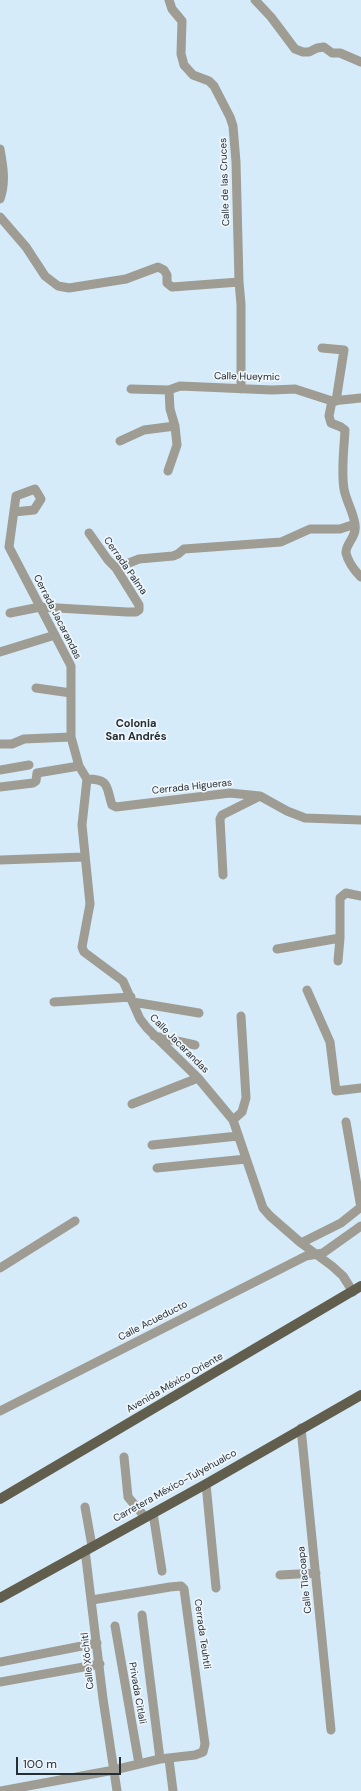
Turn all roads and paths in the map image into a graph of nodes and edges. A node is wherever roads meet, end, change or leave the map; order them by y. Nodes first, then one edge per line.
1 (169, 0) edge
2 (255, 0) edge
3 (361, 62) edge
4 (0, 149) edge
5 (0, 199) edge
6 (0, 217) edge
7 (239, 282) junction
8 (322, 348) dead end
9 (131, 389) dead end
10 (242, 389) junction
11 (169, 390) junction
12 (361, 398) edge
13 (334, 401) junction
14 (175, 426) junction
15 (120, 441) dead end
16 (168, 471) dead end
17 (14, 512) dead end
18 (355, 524) junction
19 (89, 533) dead end
20 (116, 568) junction
21 (361, 577) edge
22 (40, 607) junction
23 (10, 613) dead end
24 (55, 635) junction
25 (0, 652) edge
26 (36, 688) dead end
27 (71, 692) junction
28 (71, 736) junction
29 (0, 744) edge
30 (29, 765) dead end
31 (79, 766) junction
32 (0, 770) edge
33 (87, 779) junction
34 (0, 786) edge
35 (260, 796) junction
36 (361, 820) edge
37 (84, 857) junction
38 (0, 860) edge
39 (223, 874) dead end
40 (361, 896) edge
41 (340, 938) junction
42 (277, 949) dead end
43 (338, 961) dead end
44 (307, 990) dead end
45 (132, 999) junction
46 (54, 1002) dead end
47 (199, 1013) dead end
48 (241, 1016) dead end
49 (154, 1036) junction
50 (195, 1045) dead end
51 (198, 1078) junction
52 (361, 1088) edge
53 (132, 1104) dead end
54 (233, 1120) junction
55 (346, 1122) dead end
56 (238, 1136) junction
57 (152, 1146) dead end
58 (246, 1160) junction
59 (157, 1168) dead end
60 (361, 1208) edge
61 (75, 1221) dead end
62 (361, 1226) edge
63 (301, 1243) junction
64 (316, 1254) junction
65 (0, 1268) edge
66 (357, 1289) edge
67 (361, 1395) edge
68 (0, 1411) edge
69 (301, 1428) junction
70 (124, 1457) dead end
71 (206, 1484) junction
72 (0, 1499) edge
73 (86, 1507) dead end
74 (149, 1515) junction
75 (88, 1548) junction
76 (162, 1571) dead end
77 (316, 1573) junction
78 (280, 1575) dead end
79 (216, 1588) dead end
80 (0, 1598) edge
81 (92, 1600) junction
82 (142, 1615) dead end
83 (115, 1626) dead end
84 (97, 1643) junction
85 (0, 1662) edge
86 (100, 1664) junction
87 (0, 1682) edge
88 (331, 1730) dead end
89 (165, 1759) junction
90 (140, 1764) junction
91 (114, 1770) junction
92 (54, 1786) edge
93 (1, 1791) edge
94 (117, 1791) edge
95 (173, 1791) edge

1 - 7 street, Calle de las Cruces
2 - 3 street
4 - 5 street
6 - 7 street
7 - 10 street, Calle de las Cruces
8 - 13 street
9 - 11 street, Calle Hueymic
10 - 11 street, Calle Hueymic
10 - 13 street, Calle Hueymic
11 - 14 street
12 - 13 street, Calle Hueymic
13 - 18 street
14 - 15 street
14 - 16 street
17 - 22 street, Cerrada Jacarandas
18 - 20 street
18 - 21 street
19 - 20 street, Cerrada Palma
20 - 22 street, Cerrada Palma
22 - 23 street
22 - 24 street, Cerrada Jacarandas
24 - 25 street
24 - 27 street, Cerrada Jacarandas
26 - 27 street
27 - 28 street, Cerrada Jacarandas
28 - 29 street
28 - 31 street
30 - 32 street
31 - 33 street
31 - 34 street
33 - 35 street, Cerrada Higueras
33 - 37 street, Calle Jacarandas
35 - 36 street, Cerrada Higueras
35 - 39 street
37 - 38 street
37 - 45 street, Calle Jacarandas
40 - 41 street
41 - 42 street
41 - 43 street
44 - 52 street
45 - 46 street
45 - 47 street
45 - 49 street, Calle Jacarandas
48 - 54 street
49 - 50 street
49 - 51 street, Calle Jacarandas
51 - 53 street
51 - 54 street, Calle Jacarandas
54 - 56 street, Calle Jacarandas
55 - 60 street
56 - 57 street
56 - 58 street, Calle Jacarandas
58 - 59 street
58 - 63 street, Calle Jacarandas
60 - 63 street
61 - 65 street
62 - 64 street, Calle Acueducto
63 - 64 street, Calle Jacarandas
64 - 66 street, Calle Jacarandas
64 - 68 street, Calle Acueducto
66 - 72 main road, Avenida México Oriente
67 - 69 main road, Carretera México-Tulyehualco
69 - 71 main road, Carretera México-Tulyehualco
69 - 77 street, Calle Tlacoapa
70 - 74 street
71 - 74 main road, Carretera México-Tulyehualco
71 - 79 street
73 - 75 street, Calle Xóchitl
74 - 75 main road, Carretera México-Tulyehualco
74 - 76 street
75 - 80 main road, Carretera México-Tulyehualco
75 - 81 street, Calle Xóchitl
77 - 78 street
77 - 88 street, Calle Tlacoapa
81 - 84 street, Calle Xóchitl
81 - 89 street, Cerrada Teuhtli
82 - 89 street
83 - 90 street, Privada Citlali
84 - 85 street
84 - 86 street, Calle Xóchitl
86 - 87 street
86 - 91 street, Calle Xóchitl
89 - 90 street
89 - 95 street
90 - 91 street
91 - 92 street
91 - 94 street, Calle Xóchitl
92 - 93 street

